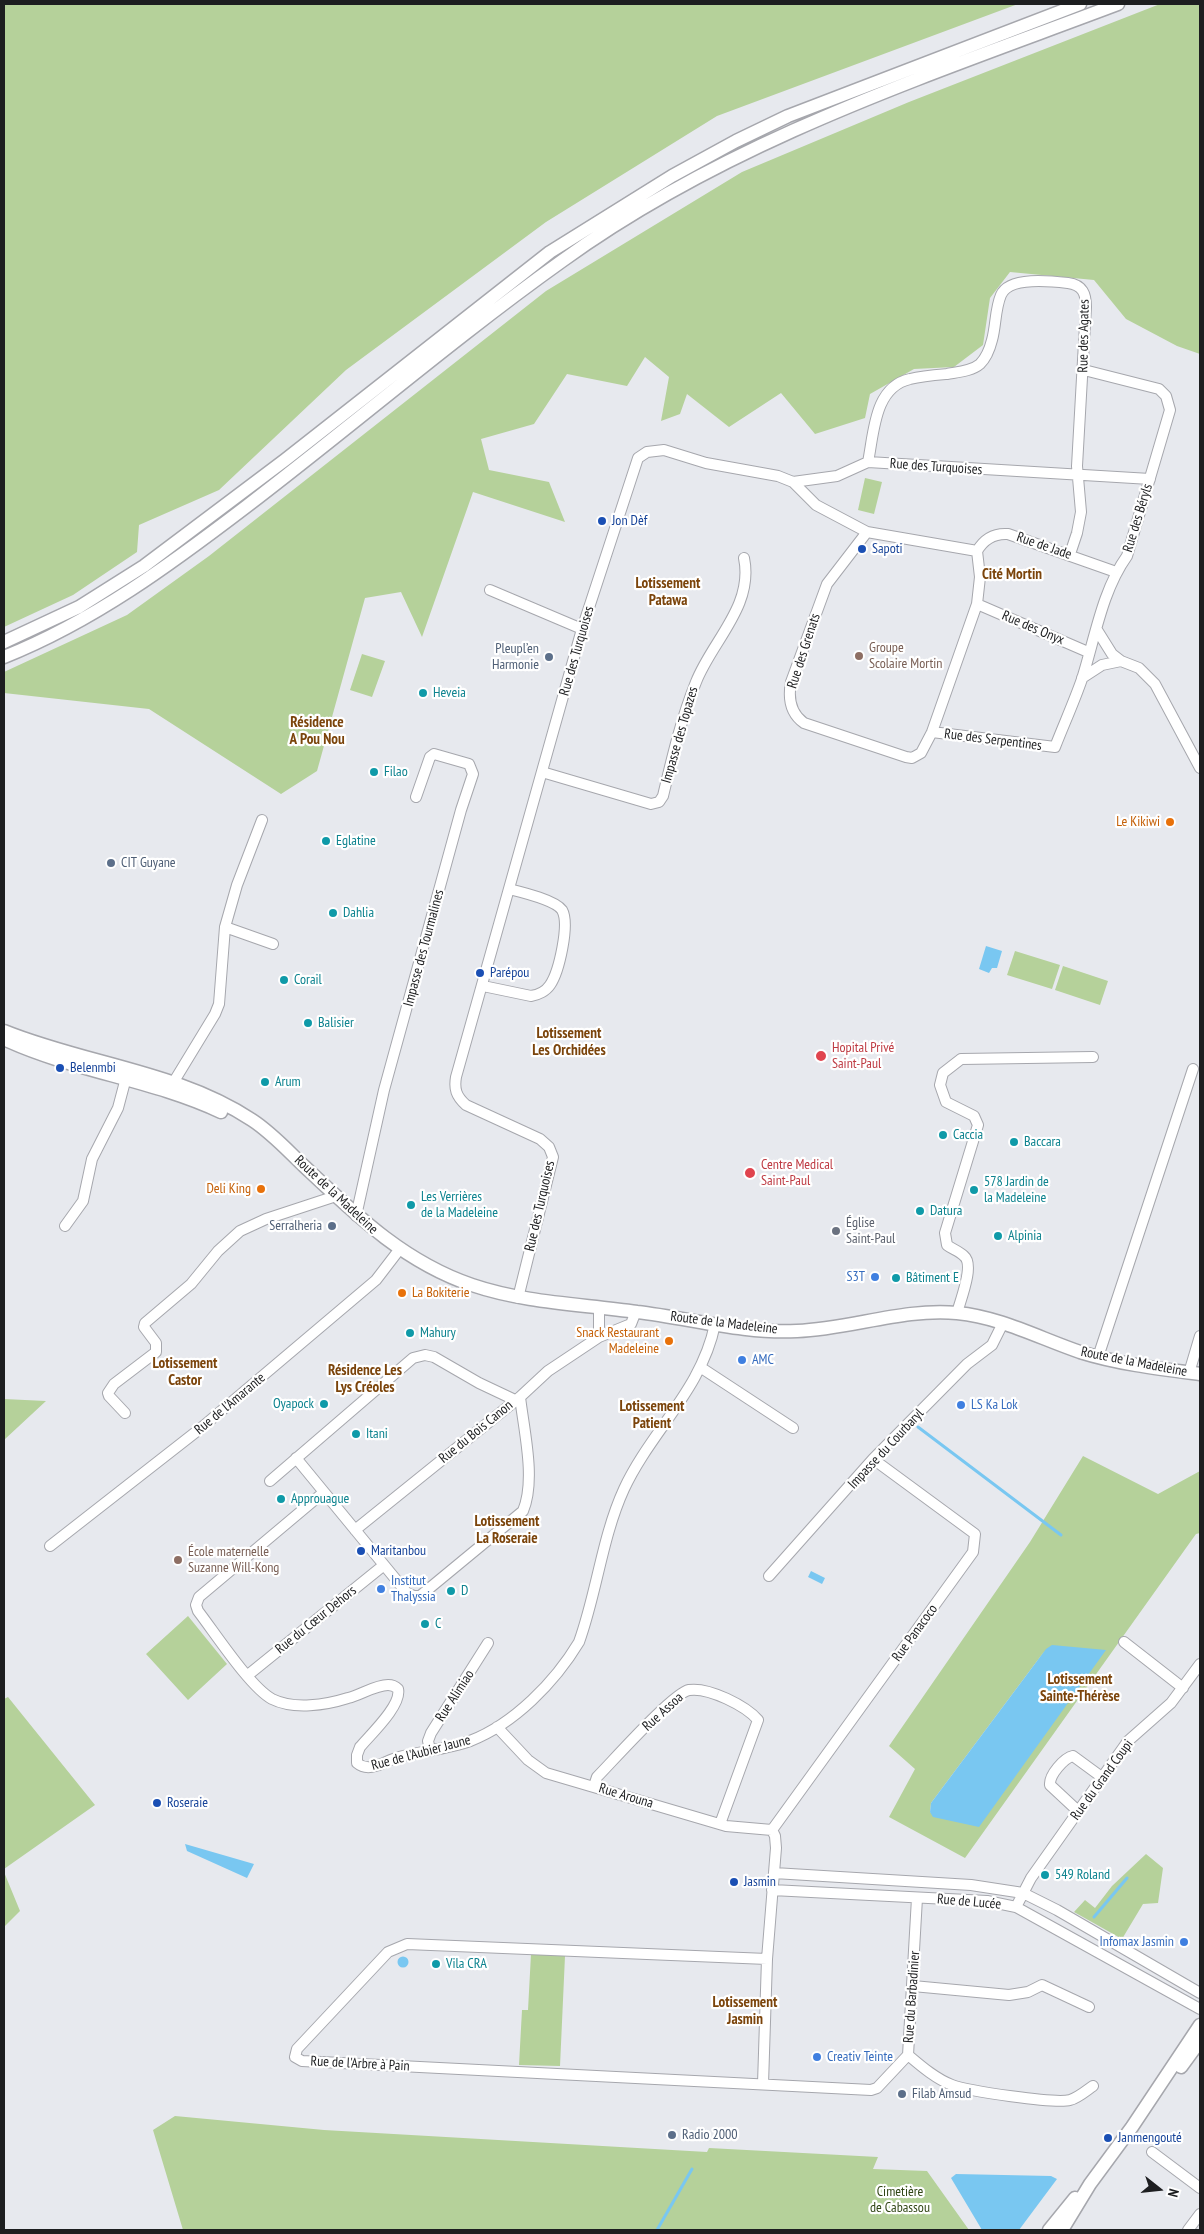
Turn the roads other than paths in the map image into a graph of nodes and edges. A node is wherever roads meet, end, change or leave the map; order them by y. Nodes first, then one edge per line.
1 (1080, 4) edge
2 (1118, 4) edge
3 (1084, 370) junction
4 (868, 462) junction
5 (1078, 476) junction
6 (1150, 480) junction
7 (793, 482) junction
8 (867, 532) junction
9 (977, 551) junction
10 (1070, 554) junction
11 (744, 558) dead end
12 (1116, 572) junction
13 (490, 590) dead end
14 (977, 604) junction
15 (582, 629) junction
16 (1097, 630) junction
17 (4, 642) edge
18 (1088, 652) junction
19 (4, 656) edge
20 (1121, 661) junction
21 (1082, 678) junction
22 (932, 732) junction
23 (1055, 747) joint
24 (1200, 768) edge
25 (542, 772) junction
26 (416, 797) dead end
27 (262, 820) dead end
28 (509, 889) junction
29 (225, 927) junction
30 (273, 944) dead end
31 (483, 986) junction
32 (4, 1030) edge
33 (4, 1038) edge
34 (1093, 1057) dead end
35 (1193, 1069) dead end
36 (126, 1075) junction
37 (173, 1083) junction
38 (287, 1150) junction
39 (336, 1196) junction
40 (356, 1216) junction
41 (65, 1226) dead end
42 (399, 1250) junction
43 (518, 1298) junction
44 (599, 1307) junction
45 (636, 1312) junction
46 (957, 1313) junction
47 (1003, 1323) junction
48 (715, 1324) junction
49 (1200, 1336) edge
50 (599, 1337) junction
51 (1098, 1357) junction
52 (700, 1367) junction
53 (1195, 1374) edge
54 (517, 1399) junction
55 (125, 1412) dead end
56 (793, 1428) dead end
57 (296, 1458) junction
58 (873, 1459) junction
59 (270, 1481) dead end
60 (324, 1492) junction
61 (354, 1530) junction
62 (50, 1546) dead end
63 (384, 1564) junction
64 (769, 1576) dead end
65 (1124, 1642) dead end
66 (488, 1643) dead end
67 (1200, 1664) edge
68 (248, 1675) junction
69 (1183, 1688) junction
70 (497, 1727) junction
71 (430, 1750) junction
72 (1103, 1778) junction
73 (594, 1786) junction
74 (1079, 1812) junction
75 (720, 1824) junction
76 (772, 1830) junction
77 (774, 1873) junction
78 (772, 1890) junction
79 (1023, 1893) junction
80 (917, 1898) junction
81 (1016, 1907) junction
82 (768, 1958) junction
83 (914, 1986) junction
84 (1200, 1993) edge
85 (1089, 2007) dead end
86 (1200, 2009) edge
87 (1200, 2025) edge
88 (1200, 2041) edge
89 (908, 2055) junction
90 (762, 2084) junction
91 (1093, 2086) dead end
92 (1132, 2127) junction
93 (1152, 2152) dead end
94 (1090, 2184) junction
95 (1200, 2188) edge
96 (1200, 2214) edge
97 (1049, 2230) edge
98 (1062, 2230) edge
99 (1188, 2230) edge

1 - 17 main road
2 - 19 main road
3 - 4 street, Rue des Agates
3 - 5 street, Rue des Agates
3 - 6 street, Rue des Béryls
4 - 5 street, Rue des Turquoises
4 - 7 street, Rue des Turquoises
5 - 6 street, Rue des Turquoises
5 - 10 street, Rue des Agates
6 - 12 street, Rue des Béryls
7 - 8 street
7 - 15 street, Rue des Turquoises
8 - 9 street
8 - 22 street, Rue des Grenats
9 - 10 street, Rue de Jade
9 - 14 street
10 - 12 street, Rue de Jade
11 - 25 street, Impasse des Topazes
12 - 16 street, Rue des Béryls
13 - 15 street
14 - 18 street, Rue des Onyx
14 - 22 street
15 - 25 street, Rue des Turquoises
16 - 18 street, Rue des Béryls
16 - 20 street
18 - 21 street, Rue des Béryls
20 - 21 street
20 - 24 street
21 - 23 street, Rue des Béryls
22 - 23 street, Rue des Serpentines
25 - 28 street, Rue des Turquoises
26 - 40 street, Impasse des Tourmalines
27 - 29 street
28 - 31 street, Rue des Turquoises
28 - 31 street
29 - 30 street
29 - 37 street
31 - 43 street, Rue des Turquoises
32 - 36 main road, Route de la Madeleine
33 - 36 main road, Route de la Madeleine
34 - 46 street
35 - 51 street
36 - 37 main road, Route de la Madeleine
36 - 38 main road, Route de la Madeleine
36 - 41 street
37 - 38 main road, Route de la Madeleine
38 - 39 main road, Route de la Madeleine
39 - 40 main road, Route de la Madeleine
39 - 55 street
40 - 42 main road, Route de la Madeleine
42 - 43 main road, Route de la Madeleine
42 - 62 street, Rue de l'Amarante
43 - 44 main road, Route de la Madeleine
44 - 45 main road, Route de la Madeleine
44 - 50 street
45 - 48 main road, Route de la Madeleine
45 - 50 street, Rue du Bois Canon
46 - 47 main road, Route de la Madeleine
46 - 48 main road, Route de la Madeleine
47 - 51 main road, Route de la Madeleine
47 - 58 street, Impasse du Courbaryl
48 - 52 street, Rue de l'Aubier Jaune
49 - 53 street
50 - 54 street, Rue du Bois Canon
51 - 53 main road, Route de la Madeleine
52 - 56 street
52 - 70 street, Rue de l'Aubier Jaune
54 - 57 street
54 - 61 street, Rue du Bois Canon
54 - 63 street
57 - 59 street
57 - 60 street
58 - 64 street, Impasse du Courbaryl
58 - 76 street, Rue Panacoco
60 - 61 street
60 - 68 street, Rue de l'Aubier Jaune
61 - 63 street
63 - 68 street, Rue du Cœur Dehors
65 - 69 street
66 - 71 street, Rue Alimiao
67 - 69 street, Rue du Grand Coupi
68 - 71 street, Rue de l'Aubier Jaune
69 - 72 street, Rue du Grand Coupi
70 - 71 street, Rue de l'Aubier Jaune
70 - 73 street, Rue Arouna
72 - 74 street, Rue du Grand Coupi
72 - 74 street
73 - 75 street, Rue Arouna
73 - 75 street, Rue Assoa
74 - 79 street, Rue du Grand Coupi
75 - 76 street, Rue Arouna
76 - 77 street
77 - 78 street
77 - 79 street
78 - 80 street, Rue de Lucée
78 - 82 street
79 - 81 street, Rue du Grand Coupi
79 - 84 street
80 - 81 street, Rue de Lucée
80 - 83 street, Rue du Barbadinier
81 - 86 street, Rue de Lucée
82 - 90 street
82 - 90 street, Rue de l'Arbre à Pain
83 - 85 street
83 - 89 street, Rue du Barbadinier
87 - 92 main road
88 - 92 main road
89 - 90 street, Rue du Barbadinier
89 - 91 street
92 - 94 main road
93 - 95 street
94 - 97 main road
94 - 98 main road
96 - 99 street

